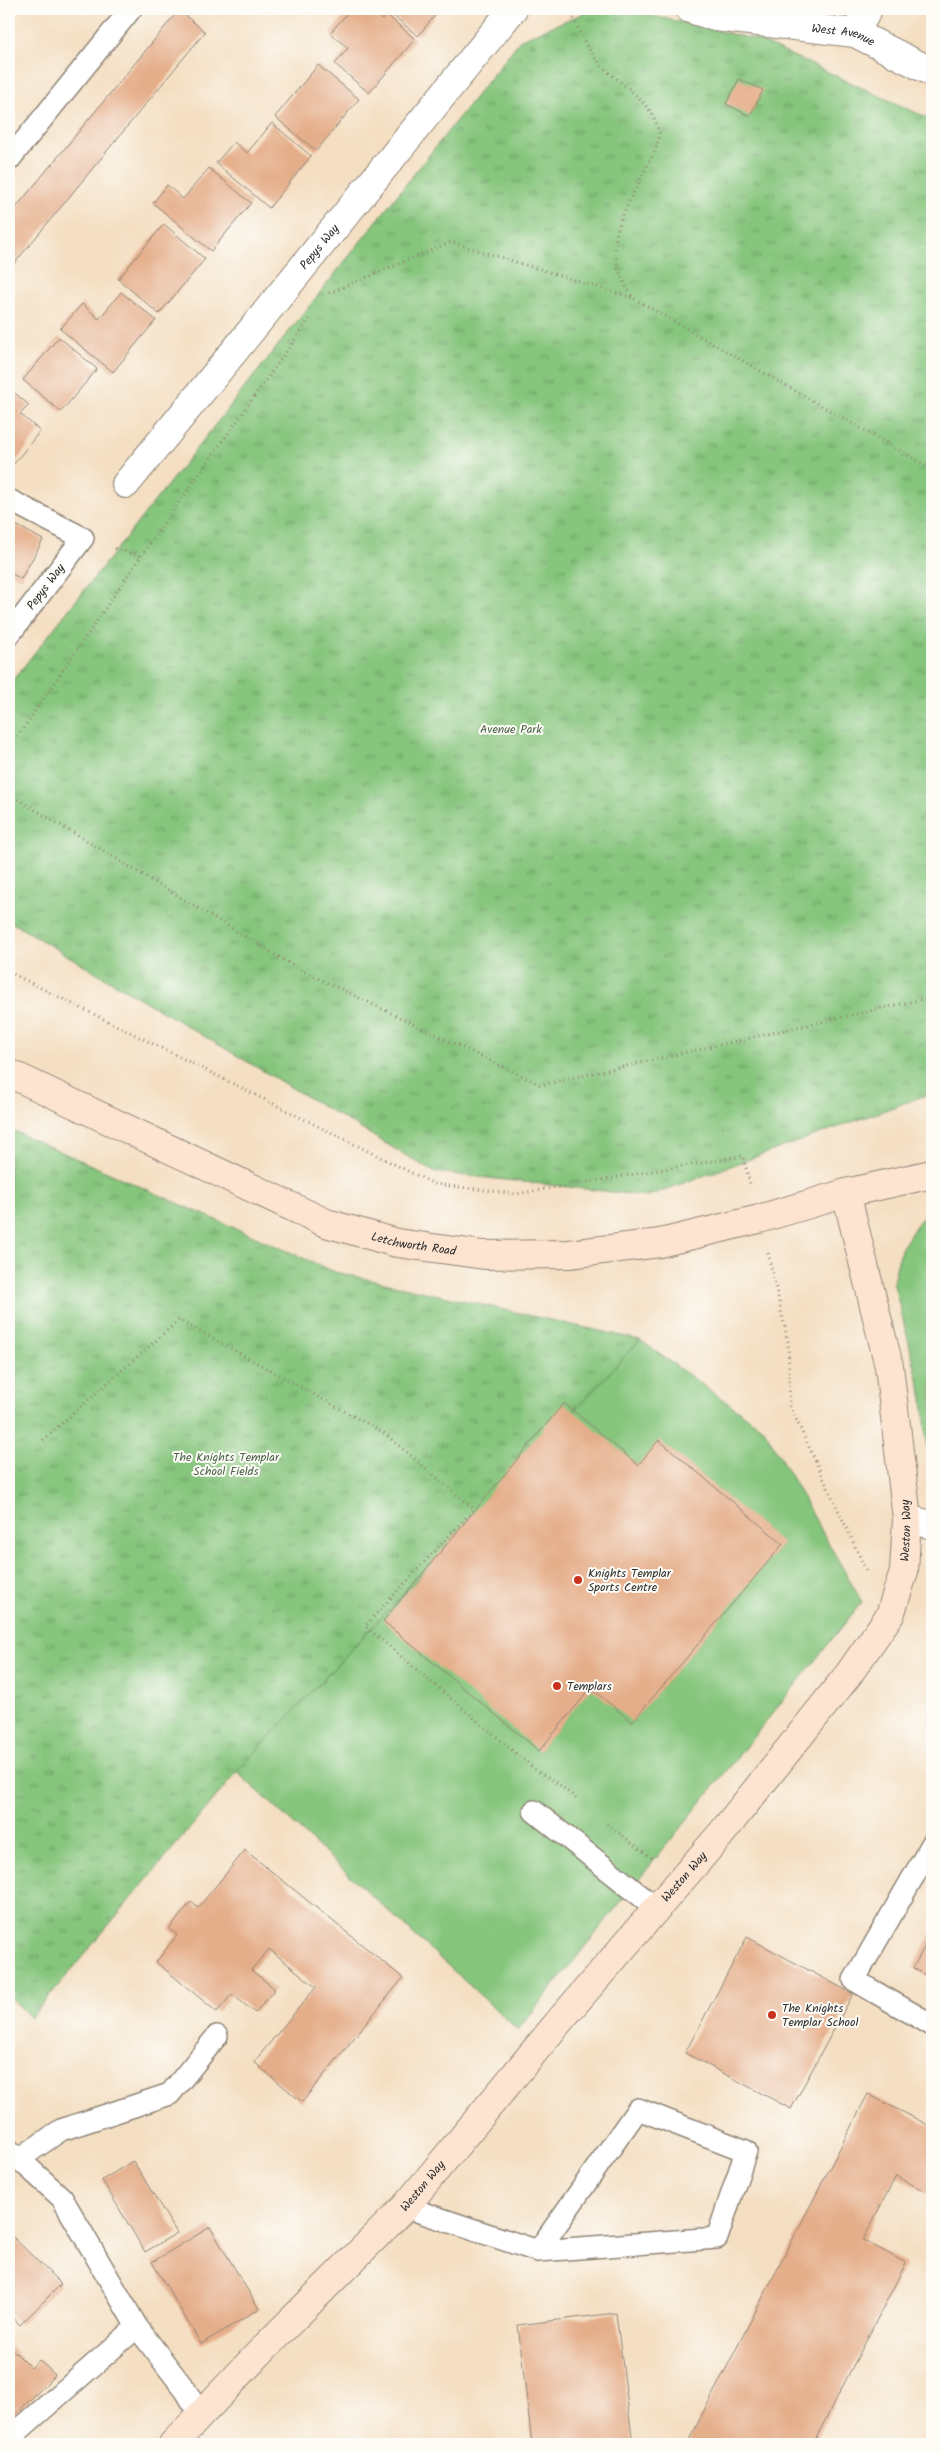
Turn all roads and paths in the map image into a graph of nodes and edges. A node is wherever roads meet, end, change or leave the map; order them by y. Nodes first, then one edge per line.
1 (131, 9) edge
2 (513, 9) edge
3 (570, 9) edge
4 (690, 9) edge
5 (868, 9) edge
6 (855, 33) junction
7 (932, 72) edge
8 (9, 160) edge
9 (328, 293) dead end
10 (633, 298) junction
11 (311, 317) dead end
12 (932, 469) edge
13 (126, 484) dead end
14 (9, 500) edge
15 (83, 538) junction
16 (141, 556) junction
17 (9, 636) edge
18 (9, 749) edge
19 (9, 794) edge
20 (9, 972) edge
21 (932, 997) edge
22 (9, 1073) edge
23 (743, 1156) dead end
24 (932, 1174) edge
25 (846, 1193) junction
26 (772, 1267) dead end
27 (43, 1440) dead end
28 (919, 1522) edge
29 (890, 1615) junction
30 (581, 1803) dead end
31 (534, 1811) dead end
32 (604, 1821) dead end
33 (932, 1844) edge
34 (658, 1862) dead end
35 (656, 1908) junction
36 (932, 2025) edge
37 (217, 2036) dead end
38 (14, 2155) edge
39 (405, 2207) junction
40 (538, 2251) junction
41 (137, 2327) junction
42 (201, 2417) junction
43 (11, 2438) dead end
44 (173, 2444) edge

1 - 8 lane
2 - 13 street, Pepys Way
3 - 10 path
4 - 6 street, West Avenue
5 - 6 street
6 - 7 street, West Avenue
9 - 10 path
10 - 12 path
11 - 16 path
14 - 15 lane
15 - 16 path
15 - 17 lane, Pepys Way
16 - 18 path
19 - 21 path
20 - 23 path
22 - 25 street, Letchworth Road
24 - 25 street, Letchworth Road
25 - 28 street, Weston Way
26 - 29 path
27 - 30 path
28 - 29 street, Weston Way
29 - 35 street, Weston Way
31 - 35 lane
32 - 34 path
33 - 36 lane
35 - 39 street, Weston Way
37 - 38 lane
38 - 41 lane
39 - 40 lane
39 - 42 street, Weston Way
40 - 40 lane
41 - 42 lane
41 - 43 lane
42 - 44 street, Weston Way

